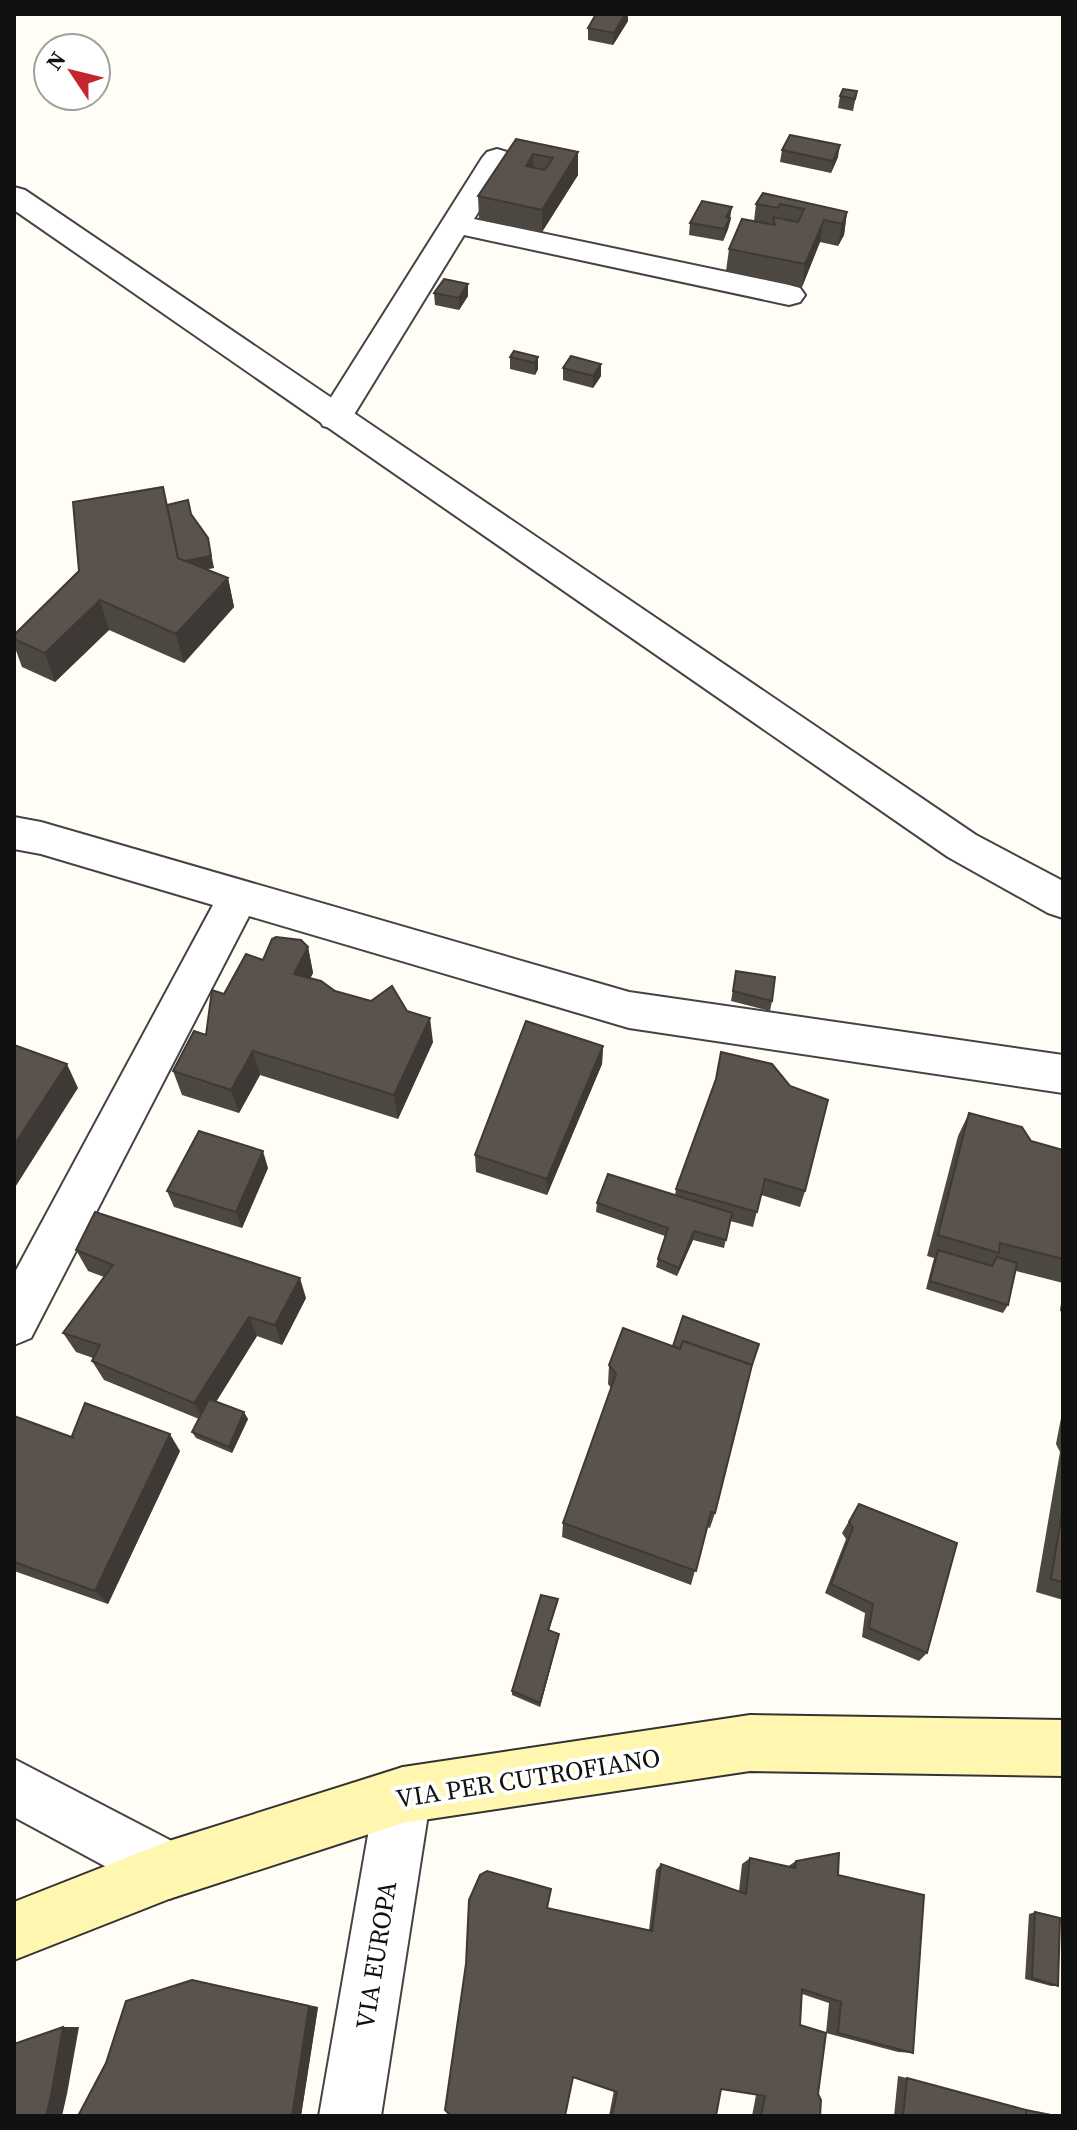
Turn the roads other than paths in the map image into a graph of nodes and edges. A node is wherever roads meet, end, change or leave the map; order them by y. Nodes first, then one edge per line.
1 (497, 158) dead end
2 (14, 196) edge
3 (456, 224) junction
4 (789, 295) dead end
5 (335, 418) junction
6 (14, 833) edge
7 (239, 896) junction
8 (1063, 901) edge
9 (1063, 1074) edge
10 (14, 1322) edge
11 (1063, 1748) edge
12 (14, 1787) edge
13 (403, 1795) junction
14 (169, 1870) junction
15 (14, 1931) edge
16 (350, 2116) edge

1 - 3 street
2 - 5 street
3 - 4 street
3 - 5 street
5 - 8 street
6 - 7 street
7 - 9 street
7 - 10 street
11 - 13 main road, VIA PER CUTROFIANO
12 - 14 street
13 - 14 main road, VIA PER CUTROFIANO
13 - 16 street, VIA EUROPA
14 - 15 main road, VIA PER CUTROFIANO

